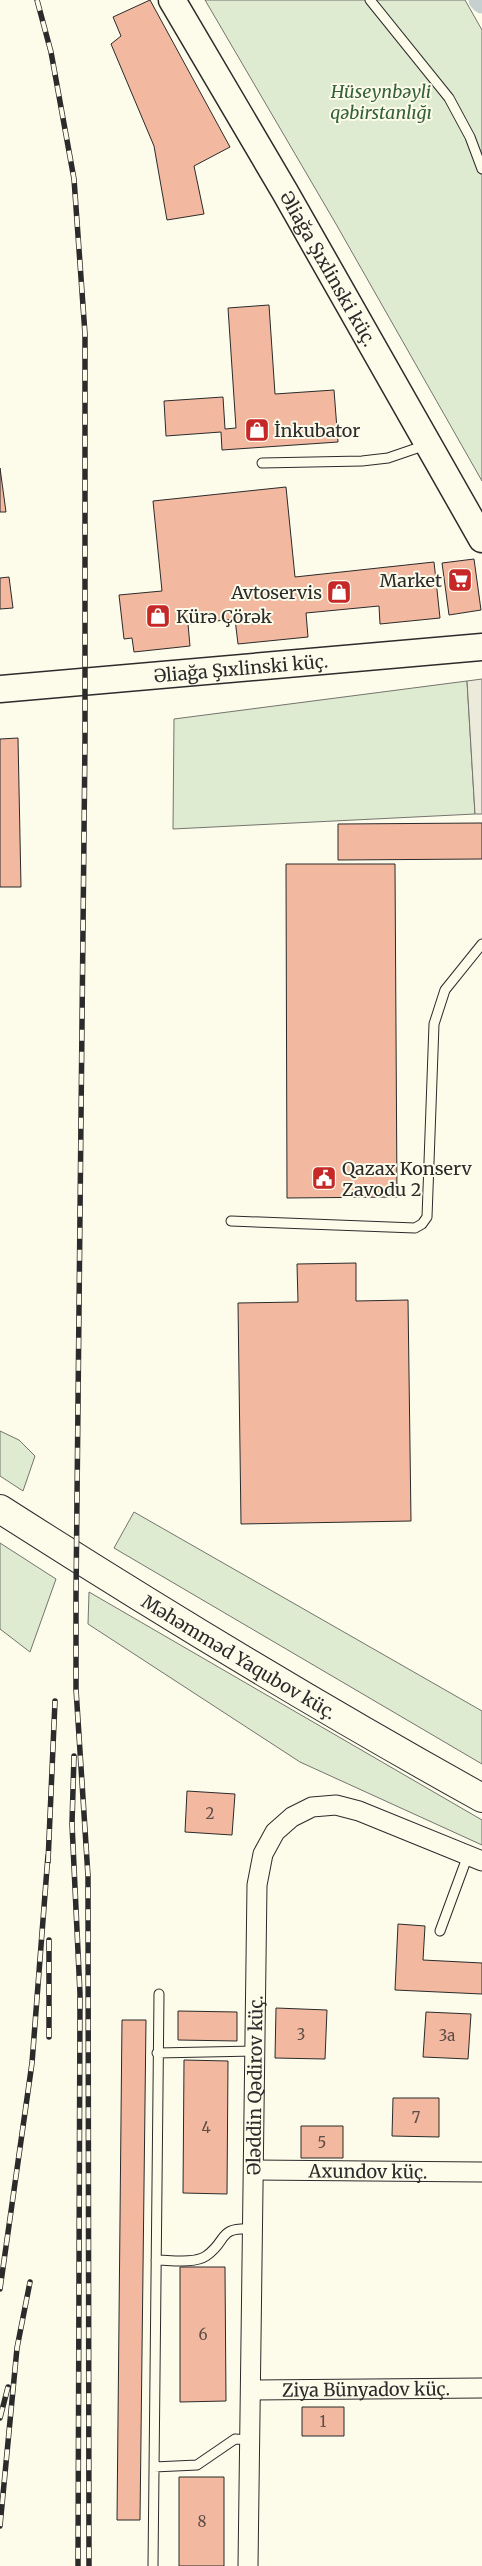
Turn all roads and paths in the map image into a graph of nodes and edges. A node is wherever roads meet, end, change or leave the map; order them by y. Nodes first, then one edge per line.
1 (172, 0) edge
2 (370, 0) edge
3 (482, 169) edge
4 (428, 444) junction
5 (262, 464) dead end
6 (482, 538) edge
7 (482, 647) edge
8 (0, 690) edge
9 (482, 944) edge
10 (231, 1222) dead end
11 (0, 1509) edge
12 (482, 1798) edge
13 (475, 1858) edge
14 (440, 1930) dead end
15 (159, 1994) dead end
16 (255, 2051) junction
17 (157, 2053) junction
18 (254, 2170) junction
19 (482, 2172) edge
20 (253, 2229) junction
21 (156, 2260) junction
22 (482, 2388) edge
23 (251, 2390) junction
24 (250, 2440) junction
25 (154, 2467) junction
26 (153, 2566) edge
27 (248, 2566) edge

1 - 4 street, Əliağa Şıxlinski küç.
2 - 3 lane
4 - 5 lane
4 - 6 street, Əliağa Şıxlinski küç.
7 - 8 street, Əliağa Şıxlinski küç.
9 - 10 lane
11 - 12 main road, Məhəmməd Yaqubov küç.
13 - 14 lane
13 - 16 street, Ələddin Qədirov küç.
15 - 17 lane
16 - 17 lane
16 - 18 street, Ələddin Qədirov küç.
17 - 21 lane
18 - 19 street, Axundov küç.
18 - 20 street, Ələddin Qədirov küç.
20 - 21 lane
20 - 23 street, Ələddin Qədirov küç.
21 - 25 lane
22 - 23 street, Ziya Bünyadov küç.
23 - 24 street, Ələddin Qədirov küç.
24 - 25 lane
24 - 27 street, Ələddin Qədirov küç.
25 - 26 lane

